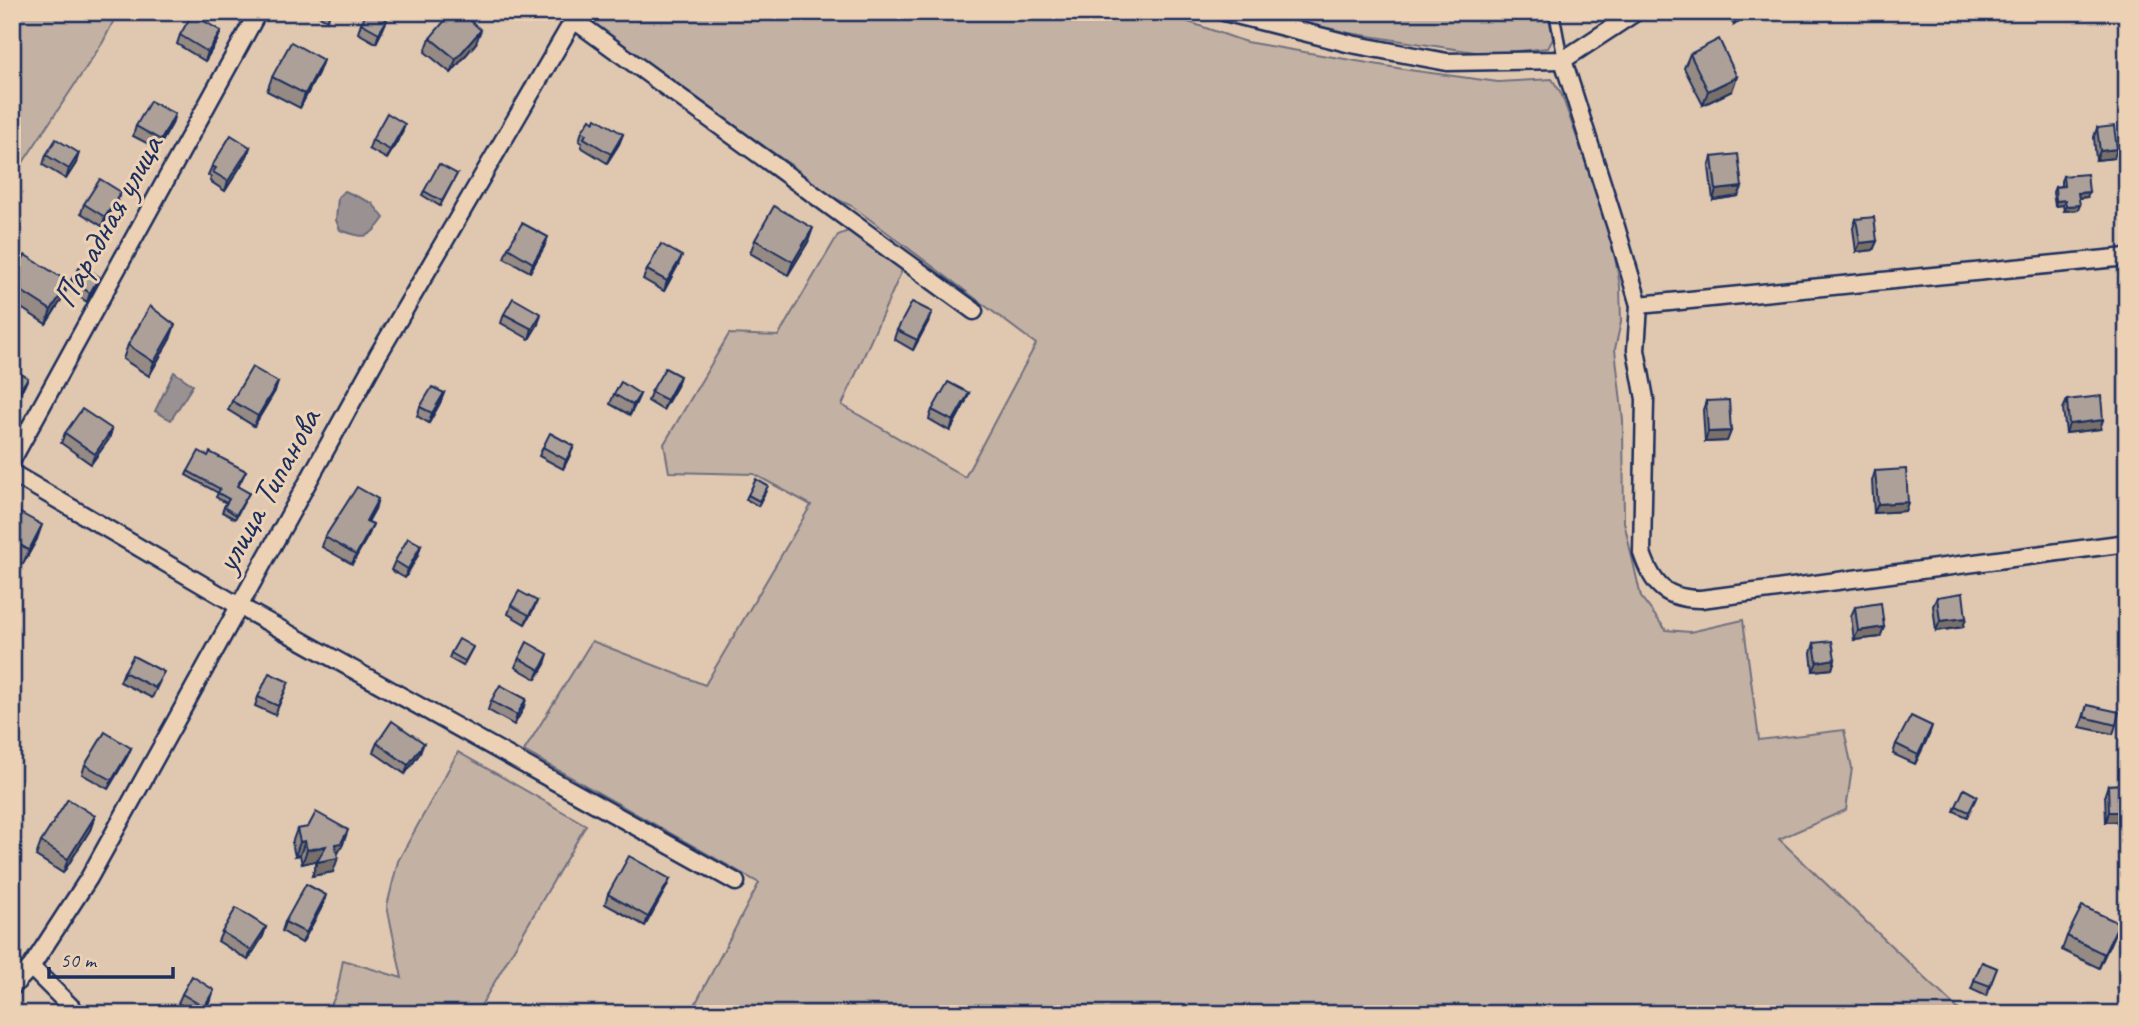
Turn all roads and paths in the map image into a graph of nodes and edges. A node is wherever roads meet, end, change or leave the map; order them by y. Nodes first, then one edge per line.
1 (258, 12) edge
2 (1224, 12) edge
3 (1553, 12) edge
4 (1636, 12) edge
5 (572, 15) edge
6 (1563, 60) junction
7 (2127, 257) edge
8 (1639, 305) junction
9 (974, 311) dead end
10 (12, 460) edge
11 (12, 473) edge
12 (2127, 543) edge
13 (239, 606) junction
14 (736, 882) dead end
15 (31, 967) junction
16 (12, 987) edge
17 (78, 1014) edge

1 - 10 street, Парадная улица
2 - 6 street
3 - 6 lane
4 - 6 street
5 - 9 street
5 - 13 street, улица Типанова
6 - 8 street
7 - 8 street
8 - 12 street
11 - 13 street
13 - 14 street
13 - 15 street, улица Типанова
15 - 16 street, улица Типанова
15 - 17 street

